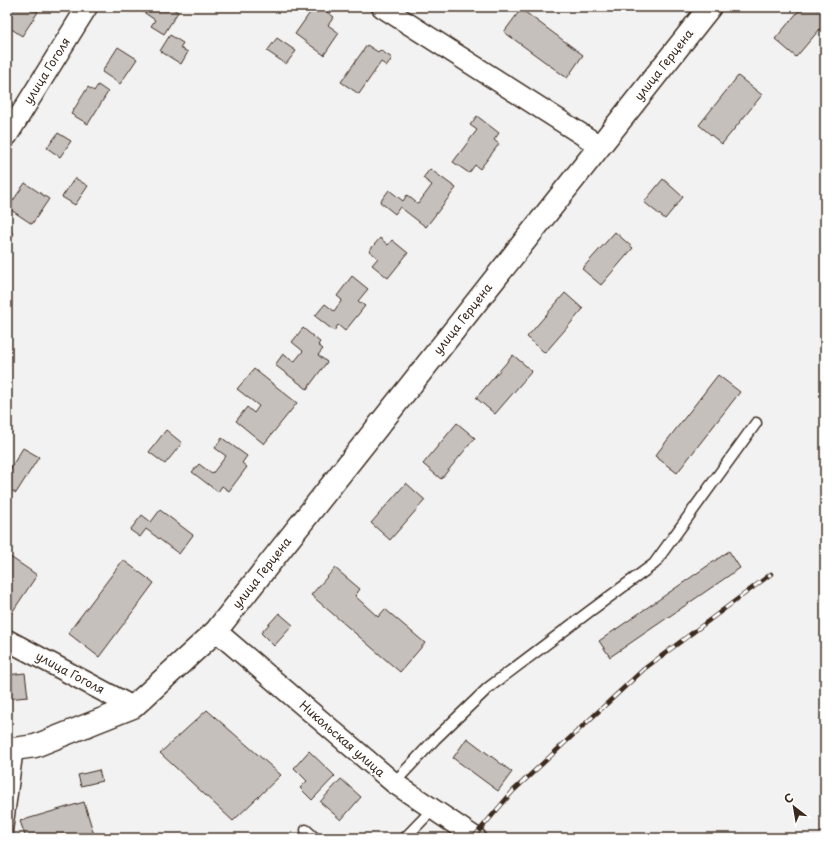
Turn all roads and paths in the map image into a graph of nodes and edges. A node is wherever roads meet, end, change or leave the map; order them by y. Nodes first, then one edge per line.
1 (86, 7) edge
2 (382, 7) edge
3 (710, 7) edge
4 (7, 136) edge
5 (600, 146) junction
6 (756, 423) dead end
7 (216, 631) junction
8 (7, 640) edge
9 (133, 707) junction
10 (12, 749) edge
11 (394, 783) junction
12 (433, 809) junction
13 (306, 830) dead end
14 (8, 838) edge
15 (315, 838) edge
16 (405, 838) edge
17 (476, 838) edge

1 - 4 street, улица Гоголя
2 - 5 street
3 - 5 main road, улица Герцена
5 - 7 main road, улица Герцена
6 - 11 lane
7 - 9 main road, улица Герцена
7 - 11 street, Никольская улица
8 - 9 street, улица Гоголя
9 - 10 main road
10 - 14 lane
11 - 12 street, Никольская улица
12 - 16 lane
12 - 17 street, Никольская улица
13 - 15 lane

